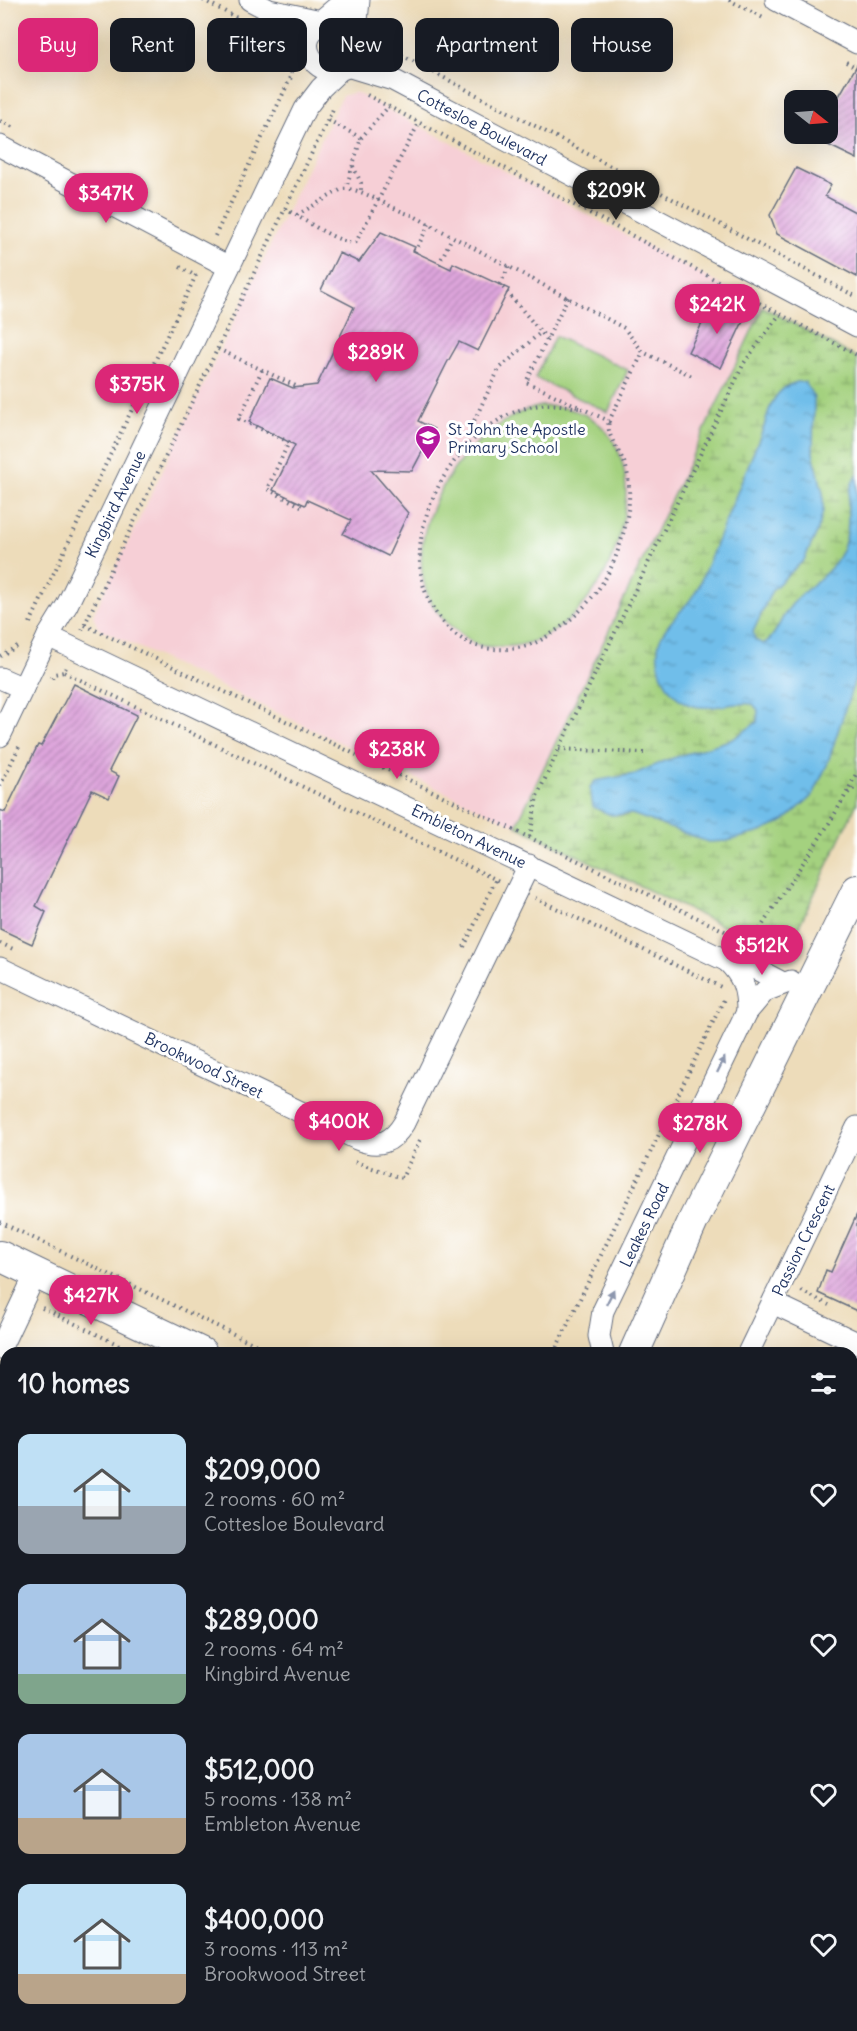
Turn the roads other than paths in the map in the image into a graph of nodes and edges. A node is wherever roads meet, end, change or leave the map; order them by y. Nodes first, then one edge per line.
1 (250, 0) edge
2 (345, 0) edge
3 (359, 0) edge
4 (776, 0) edge
5 (268, 10) junction
6 (325, 18) edge
7 (362, 18) edge
8 (319, 19) edge
9 (319, 24) edge
10 (857, 43) edge
11 (308, 49) junction
12 (319, 66) edge
13 (339, 72) edge
14 (360, 72) edge
15 (388, 72) edge
16 (393, 80) junction
17 (305, 109) junction
18 (0, 146) edge
19 (229, 267) junction
20 (857, 326) edge
21 (48, 636) junction
22 (0, 678) edge
23 (22, 688) junction
24 (0, 736) edge
25 (529, 865) junction
26 (857, 890) edge
27 (727, 961) junction
28 (0, 968) edge
29 (816, 976) junction
30 (783, 983) junction
31 (747, 1011) junction
32 (857, 1127) edge
33 (0, 1256) edge
34 (36, 1273) junction
35 (772, 1303) junction
36 (857, 1343) edge
37 (1, 1347) edge
38 (190, 1347) edge
39 (602, 1347) edge
40 (637, 1347) edge
41 (751, 1347) edge

1 - 5 street
2 - 6 street
3 - 7 street
4 - 10 street
5 - 8 street
5 - 11 street
9 - 11 street
11 - 12 street
11 - 17 street, Kingbird Avenue
13 - 17 street, Kingbird Avenue
14 - 16 street, Cottesloe Boulevard
15 - 16 street, Cottesloe Boulevard
16 - 20 street, Cottesloe Boulevard
17 - 19 street, Kingbird Avenue
18 - 19 street
19 - 21 street, Kingbird Avenue
21 - 23 street, Kingbird Avenue
21 - 25 street, Embleton Avenue
22 - 23 street
23 - 24 street, Kingbird Avenue
25 - 27 street, Embleton Avenue
25 - 28 street, Brookwood Street
26 - 29 main road
27 - 30 street, Embleton Avenue
27 - 31 street, Embleton Avenue
29 - 30 street, Leakes Road
29 - 40 main road
30 - 31 street, Leakes Road
39 -> 31 street, Leakes Road
32 - 35 street, Passion Crescent
33 - 34 main road
34 - 37 street
34 - 38 main road
35 - 36 street
35 - 41 street, Passion Crescent

